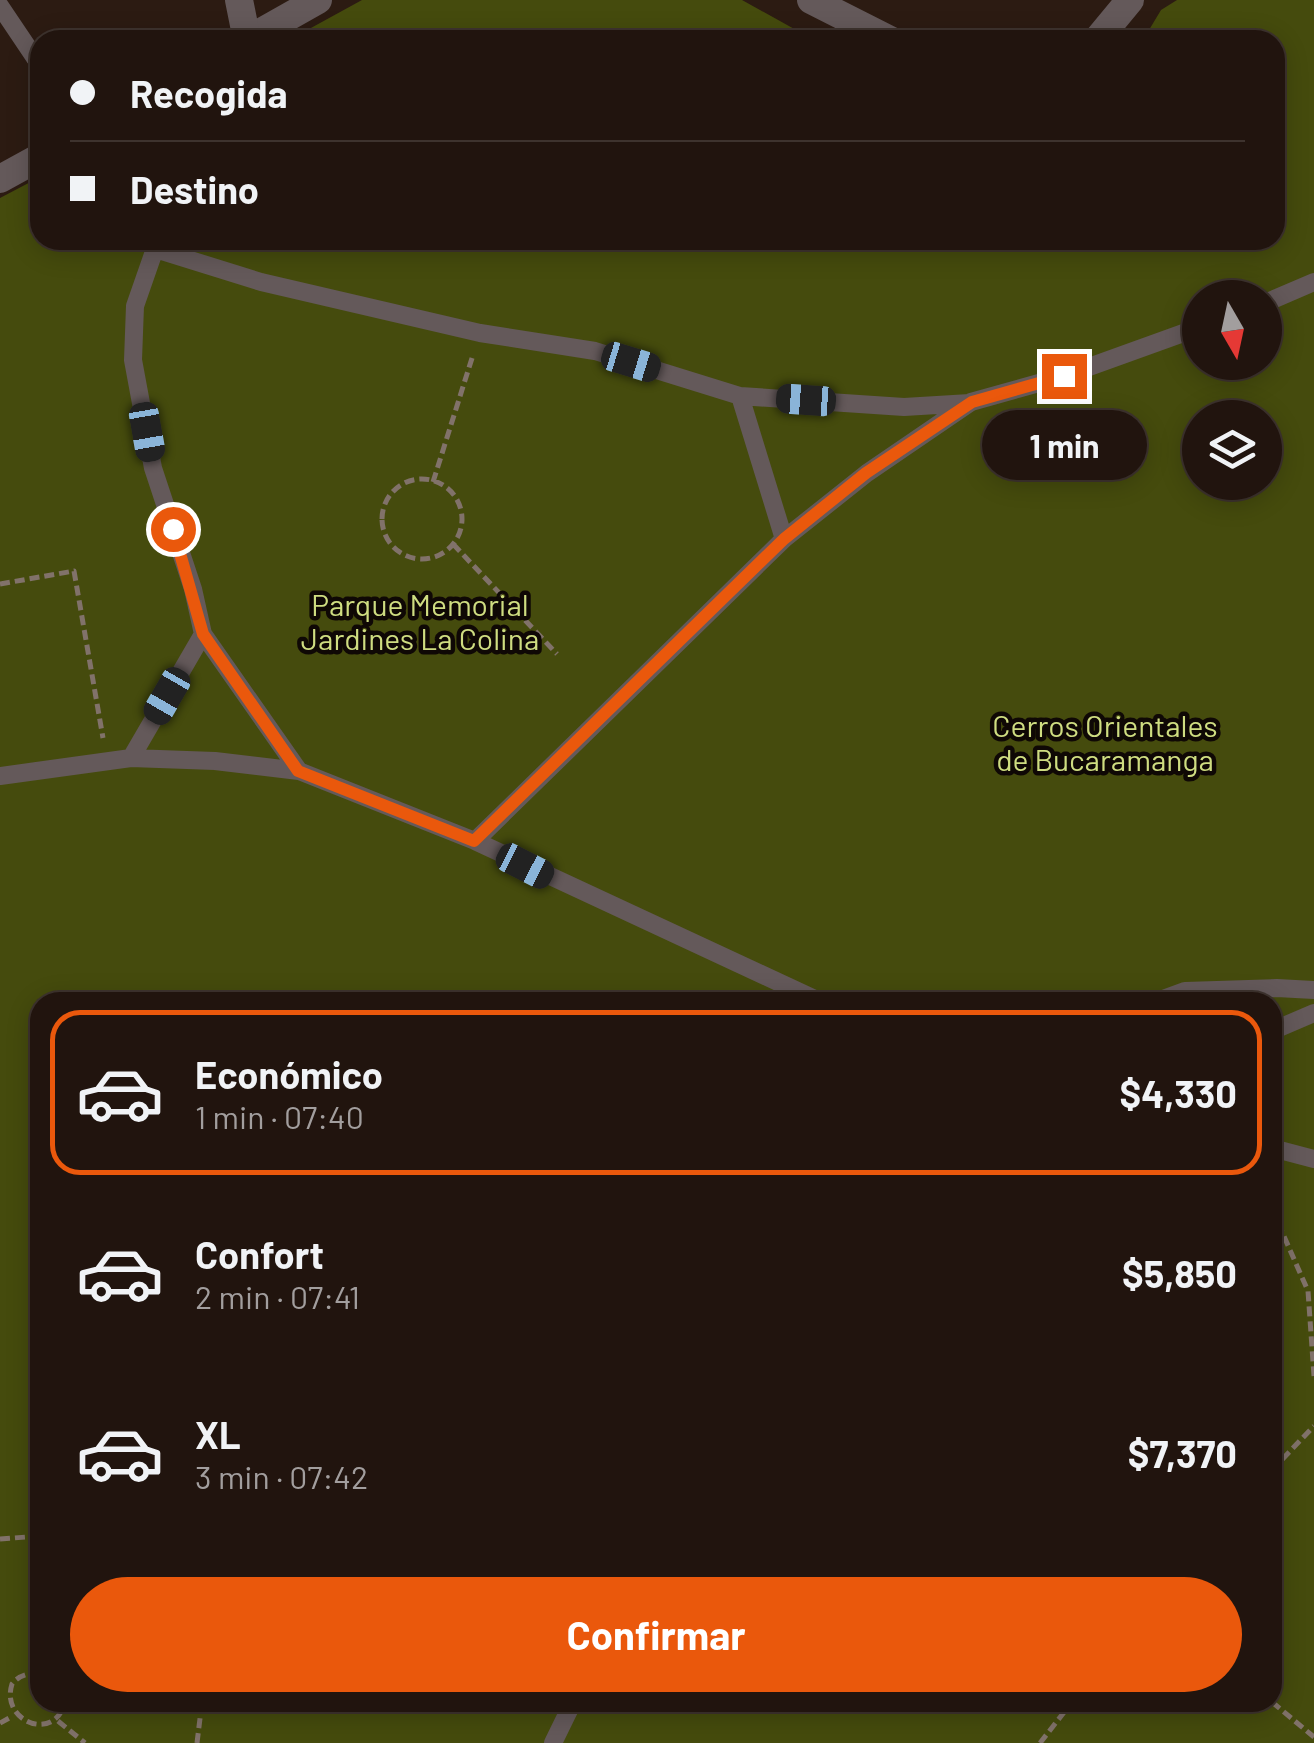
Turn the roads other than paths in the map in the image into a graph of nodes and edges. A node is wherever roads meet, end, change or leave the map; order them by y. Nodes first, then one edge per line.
1 (239, 0) edge
2 (318, 0) edge
3 (811, 0) edge
4 (1130, 0) edge
5 (0, 6) edge
6 (245, 30) edge
7 (265, 30) edge
8 (870, 30) edge
9 (1105, 30) edge
10 (30, 51) edge
11 (30, 162) edge
12 (0, 178) edge
13 (155, 250) edge
14 (173, 250) edge
15 (1314, 282) edge
16 (1282, 295) edge
17 (1182, 333) edge
18 (740, 396) junction
19 (972, 402) junction
20 (784, 539) junction
21 (203, 634) junction
22 (131, 758) junction
23 (298, 771) junction
24 (0, 776) edge
25 (474, 841) junction
26 (1314, 990) edge
27 (799, 992) edge
28 (1183, 992) edge
29 (1314, 1012) edge
30 (1282, 1026) edge
31 (1282, 1151) edge
32 (1314, 1159) edge
33 (569, 1712) edge
34 (553, 1743) edge

1 - 6 street
2 - 7 street
3 - 8 street
4 - 9 street
5 - 10 lane
11 - 12 street
13 - 21 lane
14 - 18 lane
15 - 16 lane
17 - 19 lane
18 - 19 lane
18 - 20 lane
19 - 20 lane
20 - 25 lane
21 - 22 lane
21 - 23 lane
22 - 23 lane
22 - 24 lane
23 - 25 lane
25 - 27 lane
26 - 28 lane
29 - 30 lane
31 - 32 lane
33 - 34 lane

